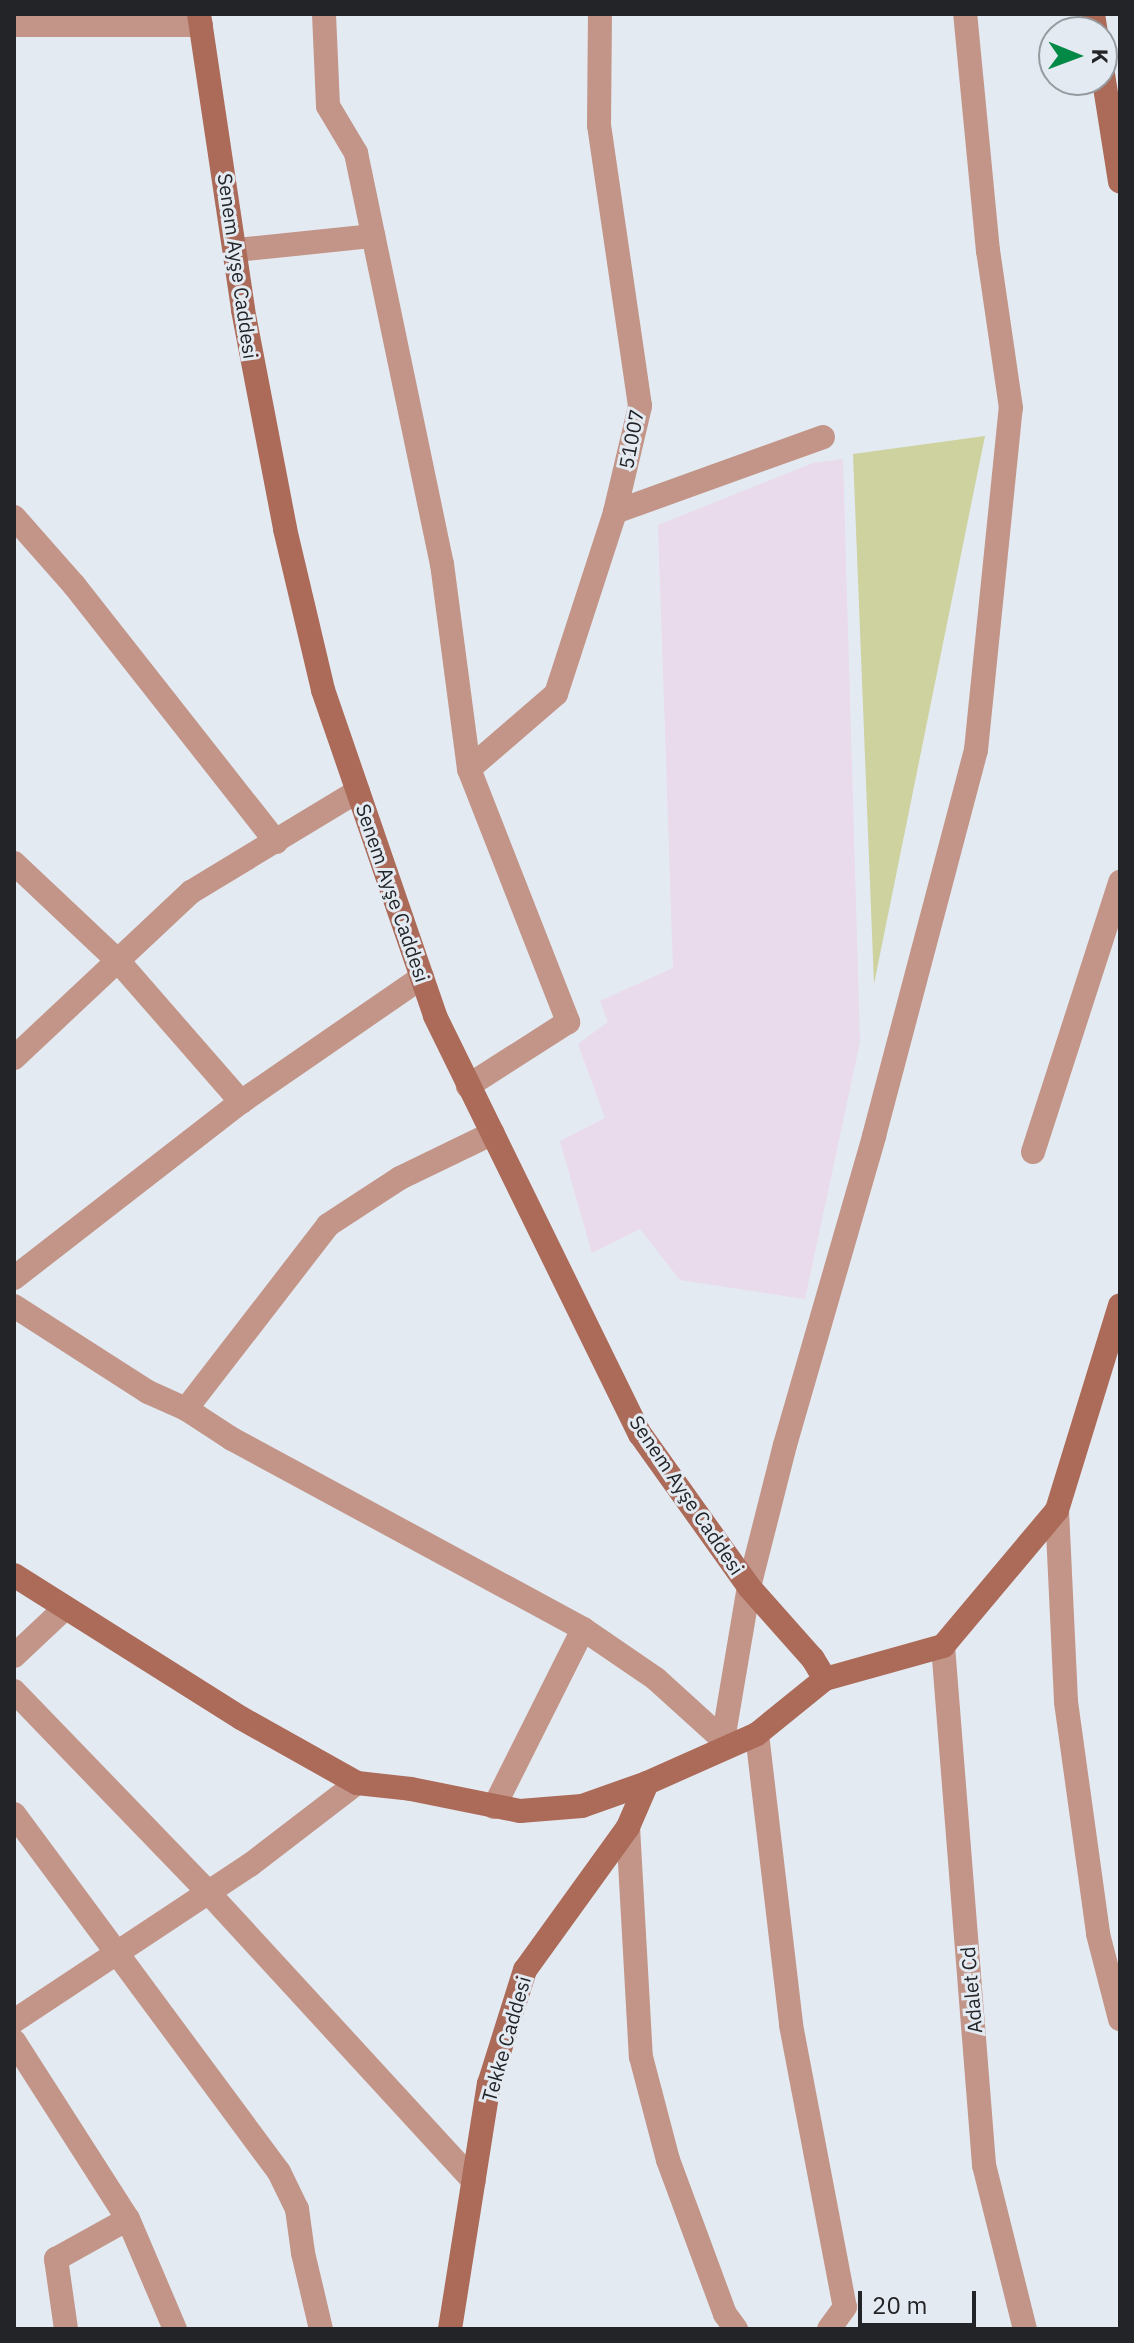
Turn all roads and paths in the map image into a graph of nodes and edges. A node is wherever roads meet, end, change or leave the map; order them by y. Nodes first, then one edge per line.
1 (324, 14) edge
2 (600, 14) edge
3 (965, 14) edge
4 (200, 19) edge
5 (14, 25) edge
6 (1106, 96) edge
7 (1120, 182) edge
8 (373, 236) junction
9 (237, 250) junction
10 (823, 437) dead end
11 (615, 512) junction
12 (14, 517) edge
13 (469, 769) junction
14 (358, 791) junction
15 (276, 842) junction
16 (14, 863) edge
17 (1120, 882) edge
18 (119, 962) junction
19 (422, 977) junction
20 (14, 1058) edge
21 (468, 1086) junction
22 (241, 1102) junction
23 (493, 1133) junction
24 (1033, 1152) dead end
25 (14, 1278) edge
26 (1120, 1305) edge
27 (14, 1306) edge
28 (186, 1409) junction
29 (1057, 1510) junction
30 (14, 1575) edge
31 (749, 1587) junction
32 (64, 1609) junction
33 (583, 1629) junction
34 (943, 1646) junction
35 (14, 1656) edge
36 (825, 1679) junction
37 (14, 1691) edge
38 (757, 1734) junction
39 (722, 1742) junction
40 (357, 1783) junction
41 (647, 1783) junction
42 (494, 1807) junction
43 (14, 1814) edge
44 (628, 1827) junction
45 (207, 1891) junction
46 (118, 1954) junction
47 (1120, 2019) edge
48 (14, 2021) edge
49 (14, 2041) edge
50 (474, 2181) junction
51 (128, 2219) junction
52 (66, 2329) edge
53 (175, 2329) edge
54 (321, 2329) edge
55 (450, 2329) edge
56 (736, 2329) edge
57 (829, 2329) edge
58 (1025, 2329) edge

1 - 8 street
2 - 11 street, 51007
3 - 31 street
4 - 5 street
4 - 9 street, Senem Ayşe Caddesi
6 - 7 street
8 - 9 street
8 - 13 street
9 - 14 street, Senem Ayşe Caddesi
10 - 11 street
11 - 13 street, 51007
12 - 15 street
13 - 21 street
14 - 15 street
14 - 19 street, Senem Ayşe Caddesi
15 - 18 street
16 - 18 street
17 - 24 street
18 - 20 street
18 - 22 street
19 - 21 street, Senem Ayşe Caddesi
19 - 22 street
21 - 23 street, Senem Ayşe Caddesi
22 - 25 street
23 - 28 street
23 - 31 street, Senem Ayşe Caddesi
26 - 29 street
27 - 28 street
28 - 33 street
29 - 34 street
29 - 47 street
30 - 32 street
31 - 36 street, Senem Ayşe Caddesi
31 - 39 street
32 - 35 street
32 - 40 street
33 - 39 street
33 - 42 street
34 - 36 street
34 - 58 street, Adalet Cd
36 - 38 street
37 - 45 street
38 - 39 street
38 - 57 street
39 - 41 street
40 - 42 street
40 - 45 street
41 - 42 street
41 - 44 street, Tekke Caddesi
43 - 46 street
44 - 50 street, Tekke Caddesi
44 - 56 street
45 - 46 street
45 - 50 street
46 - 48 street
46 - 54 street
49 - 51 street
50 - 55 street, Tekke Caddesi
51 - 52 street
51 - 53 street

